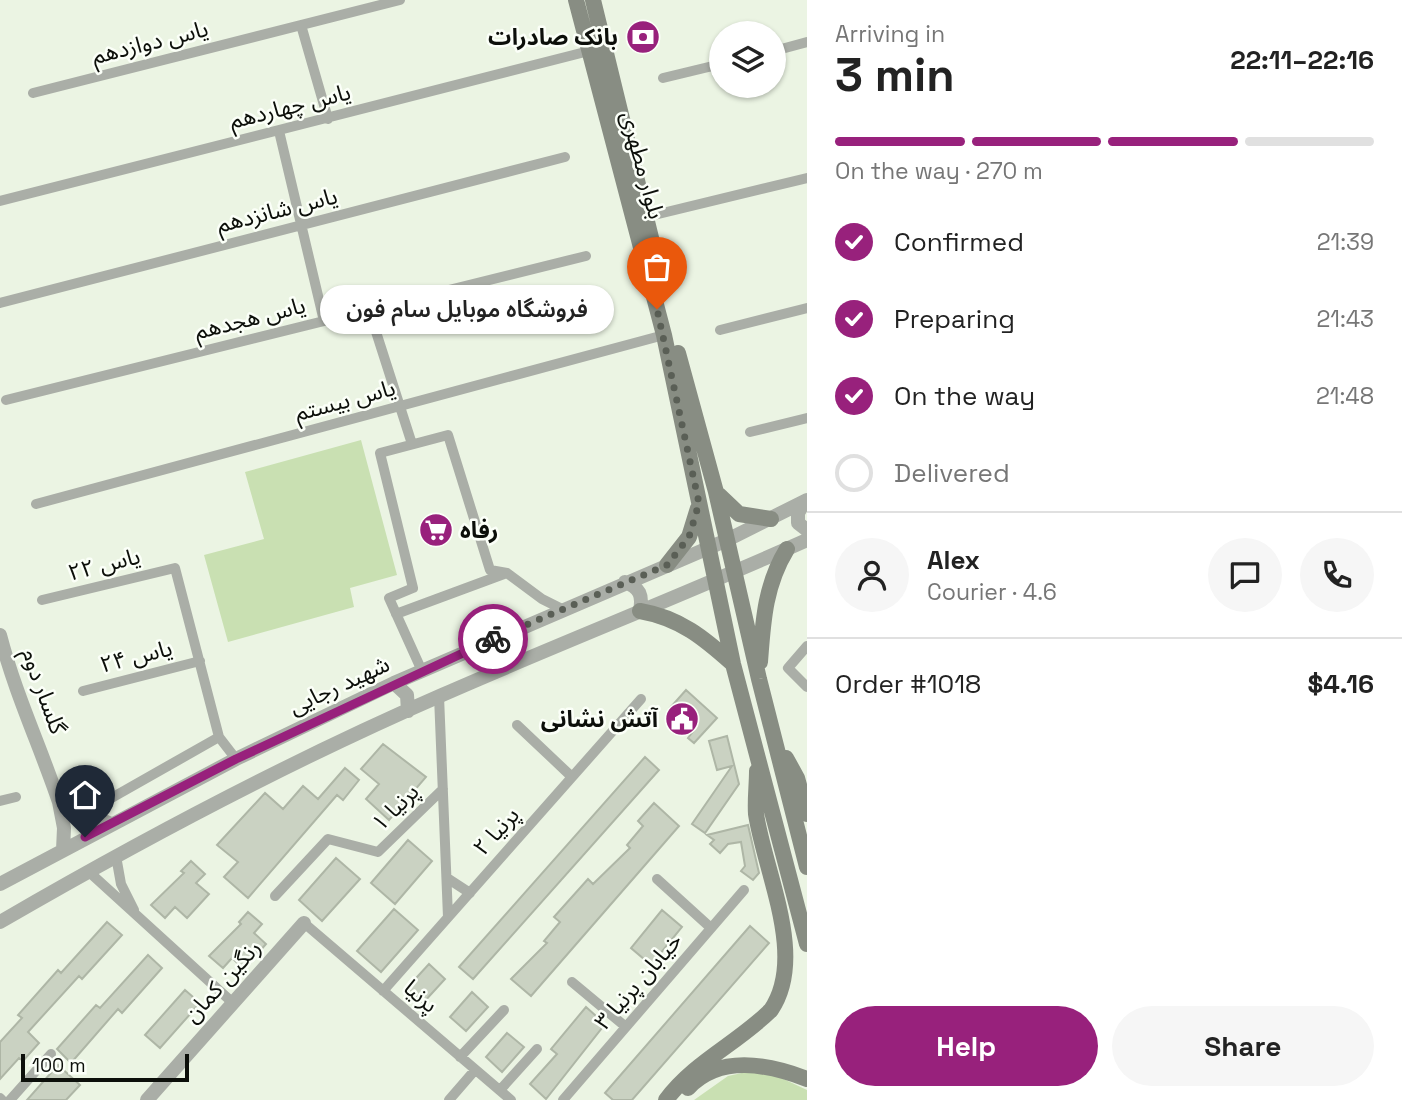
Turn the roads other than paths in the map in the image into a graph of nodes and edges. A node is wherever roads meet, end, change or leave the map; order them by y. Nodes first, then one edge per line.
1 (400, 0) edge
2 (576, 0) edge
3 (593, 0) edge
4 (301, 25) junction
5 (807, 43) edge
6 (786, 48) edge
7 (589, 51) junction
8 (709, 67) edge
9 (663, 78) dead end
10 (33, 93) dead end
11 (328, 119) junction
12 (279, 131) junction
13 (565, 157) dead end
14 (807, 178) edge
15 (0, 201) edge
16 (646, 218) junction
17 (302, 225) junction
18 (586, 257) dead end
19 (0, 303) edge
20 (807, 308) edge
21 (369, 310) junction
22 (324, 321) junction
23 (720, 330) dead end
24 (664, 335) junction
25 (6, 400) dead end
26 (401, 407) junction
27 (807, 418) edge
28 (750, 432) dead end
29 (412, 444) junction
30 (716, 492) junction
31 (806, 500) edge
32 (699, 503) junction
33 (36, 504) dead end
34 (771, 519) junction
35 (807, 530) edge
36 (727, 540) junction
37 (807, 540) edge
38 (709, 548) junction
39 (788, 549) junction
40 (667, 565) junction
41 (507, 573) junction
42 (735, 573) junction
43 (716, 580) junction
44 (625, 582) junction
45 (42, 600) dead end
46 (562, 609) junction
47 (640, 611) junction
48 (396, 614) junction
49 (0, 635) edge
50 (807, 646) edge
51 (200, 662) junction
52 (733, 664) junction
53 (422, 671) junction
54 (759, 679) junction
55 (394, 683) junction
56 (807, 687) edge
57 (83, 691) dead end
58 (439, 696) junction
59 (641, 699) dead end
60 (408, 711) junction
61 (517, 725) dead end
62 (219, 737) junction
63 (779, 746) junction
64 (758, 751) junction
65 (236, 759) junction
66 (572, 777) junction
67 (807, 779) edge
68 (443, 789) junction
69 (16, 797) dead end
70 (0, 801) edge
71 (59, 802) junction
72 (85, 813) junction
73 (807, 814) edge
74 (111, 824) junction
75 (63, 850) junction
76 (116, 856) junction
77 (807, 867) edge
78 (88, 871) junction
79 (447, 878) junction
80 (657, 879) dead end
81 (0, 884) edge
82 (744, 890) dead end
83 (470, 893) junction
84 (275, 896) dead end
85 (136, 916) junction
86 (448, 916) junction
87 (0, 922) edge
88 (303, 923) joint
89 (711, 928) junction
90 (807, 944) edge
91 (572, 982) dead end
92 (383, 991) junction
93 (233, 1003) junction
94 (504, 1010) dead end
95 (626, 1027) junction
96 (537, 1049) dead end
97 (51, 1054) dead end
98 (460, 1057) junction
99 (475, 1070) junction
100 (807, 1079) edge
101 (500, 1090) junction
102 (10, 1100) edge
103 (147, 1100) edge
104 (449, 1100) edge
105 (511, 1100) edge
106 (563, 1100) edge
107 (666, 1100) edge
108 (677, 1100) edge

1 - 4 street, یاس دوازدهم
2 - 7 main road, بلوار مطهری
3 - 16 main road, بلوار مطهری
4 - 10 street, یاس دوازدهم
4 - 11 street
5 - 6 street
7 - 11 street, یاس چهاردهم
7 - 24 main road, بلوار مطهری
8 - 9 street
11 - 12 street, یاس چهاردهم
12 - 15 street, یاس چهاردهم
12 - 17 street
13 - 17 street, یاس شانزدهم
14 - 16 street
16 - 30 main road, بلوار مطهری
17 - 19 street, یاس شانزدهم
17 - 22 street
18 - 21 street, یاس هجدهم
20 - 23 street
21 - 22 street, یاس هجدهم
21 - 26 street
22 - 25 street, یاس هجدهم
24 - 26 street, یاس بیستم
24 - 32 main road, بلوار مطهری
26 - 29 street
26 - 33 street, یاس بیستم
27 - 28 street
29 - 41 street
29 - 48 street
30 - 34 main road
30 - 36 main road, بلوار مطهری
31 - 34 street
31 - 35 street
32 - 38 main road, بلوار مطهری
32 - 40 main road
34 - 36 street
36 - 38 street, شهید رجایی
36 - 42 main road, بلوار مطهری
37 - 39 street
38 - 40 street, شهید رجایی
38 - 43 main road, بلوار مطهری
39 - 42 street
39 - 54 main road
40 - 44 street, شهید رجایی
41 - 46 street
41 - 48 street
42 - 43 street
42 - 54 main road, بلوار مطهری
43 - 47 street
43 - 52 main road, بلوار مطهری
44 - 46 street, شهید رجایی
44 - 47 street
45 - 51 street, یاس ۲۲
46 - 53 street, شهید رجایی
47 - 52 main road
47 - 58 street
48 - 53 street
49 - 71 street, گلسار دوم
50 - 56 street
51 - 57 street, یاس ۲۴
51 - 62 street
52 - 64 main road, بلوار مطهری
53 - 55 street, شهید رجایی
54 - 63 main road, بلوار مطهری
55 - 60 street
55 - 65 street, شهید رجایی
58 - 60 street
58 - 68 street
59 - 66 street, پرنیا ۲
60 - 76 street
61 - 66 street
62 - 65 street
62 - 72 street
63 - 67 street
63 - 73 main road
63 - 77 main road
64 - 90 main road, بلوار مطهری
64 - 107 main road
65 - 74 street, شهید رجایی
66 - 83 street, پرنیا ۲
68 - 79 street
68 - 84 street, پرنیا ۱
69 - 70 street
71 - 72 street
71 - 75 street, گلسار دوم
72 - 74 street
74 - 75 street, شهید رجایی
75 - 81 street, شهید رجایی
76 - 78 street
76 - 85 street
78 - 85 street
78 - 87 street
79 - 83 street
79 - 86 street
80 - 89 street
82 - 89 street, خیابان پرنیا ۳
83 - 86 street, پرنیا ۲
85 - 93 street
86 - 92 street, پرنیا ۲
88 - 92 street, پرنیا
88 - 93 street, رنگین کمان
89 - 95 street, خیابان پرنیا ۳
91 - 95 street
92 - 98 street, پرنیا
93 - 103 street, رنگین کمان
94 - 98 street
95 - 106 street, خیابان پرنیا ۳
96 - 101 street
97 - 102 street
98 - 99 street, پرنیا
99 - 101 street, پرنیا
99 - 104 street
100 - 108 main road
101 - 105 street, پرنیا

